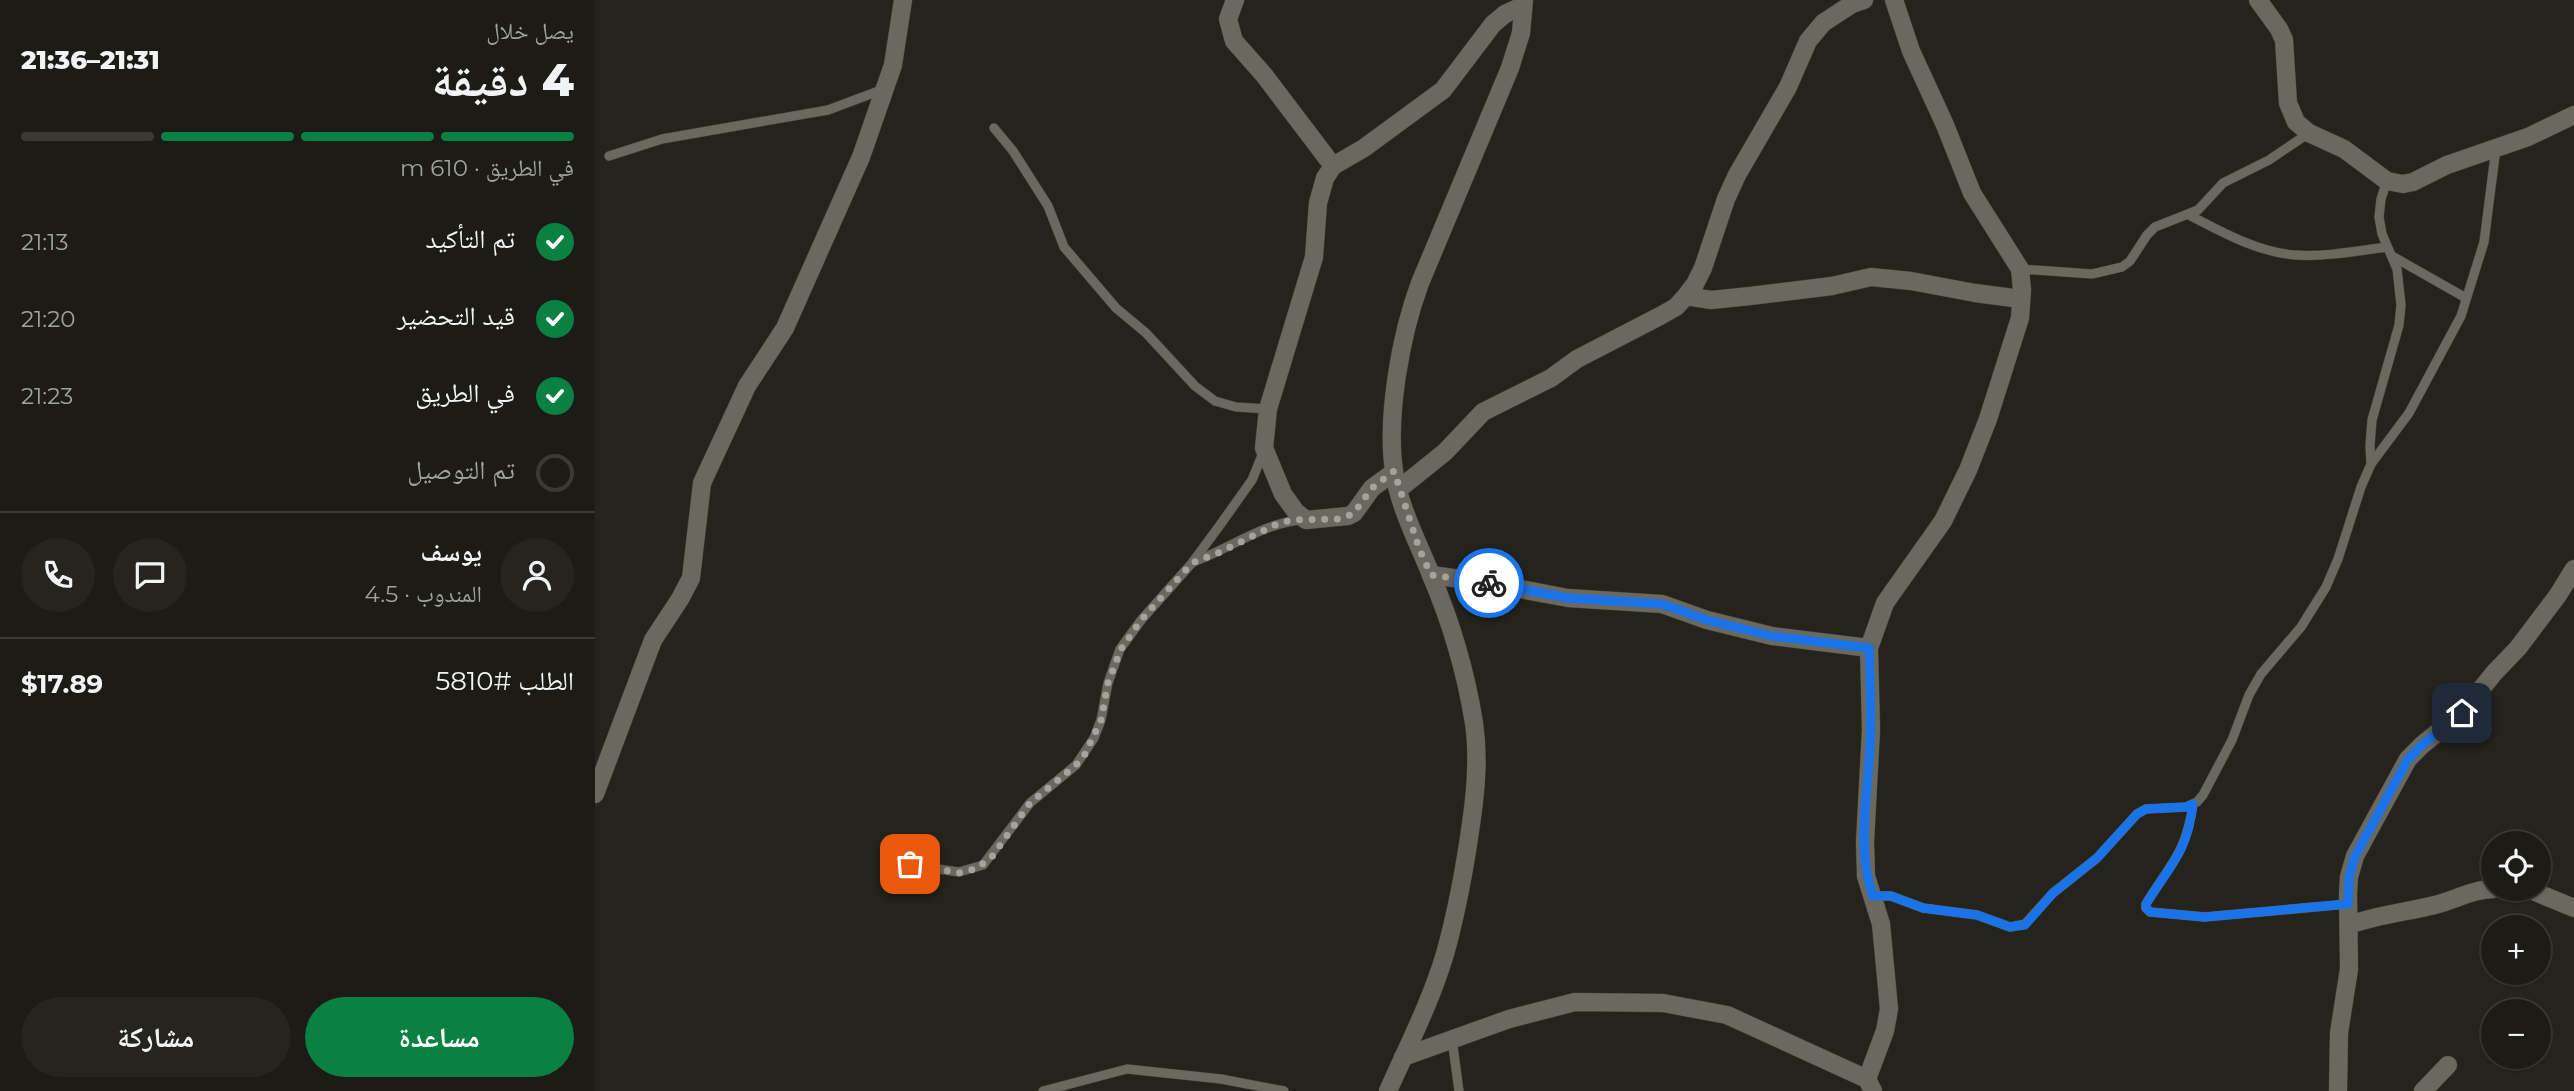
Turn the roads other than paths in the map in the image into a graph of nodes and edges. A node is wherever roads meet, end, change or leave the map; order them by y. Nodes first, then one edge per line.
1 (903, 0) edge
2 (1235, 0) edge
3 (1864, 0) edge
4 (1894, 0) edge
5 (2258, 0) edge
6 (1523, 3) edge
7 (885, 88) junction
8 (2574, 115) edge
9 (994, 128) dead end
10 (2309, 132) junction
11 (2496, 148) junction
12 (609, 156) dead end
13 (1333, 166) junction
14 (2387, 181) junction
15 (2189, 215) junction
16 (2387, 247) junction
17 (2392, 256) junction
18 (2020, 269) junction
19 (1686, 296) junction
20 (2466, 298) junction
21 (2021, 299) junction
22 (1268, 409) junction
23 (1264, 448) junction
24 (2371, 464) junction
25 (1397, 480) junction
26 (1306, 520) junction
27 (1192, 563) junction
28 (2574, 569) edge
29 (1431, 575) junction
30 (1869, 648) junction
31 (595, 794) edge
32 (2193, 804) junction
33 (910, 864) dead end
34 (2481, 891) edge
35 (1873, 896) junction
36 (2551, 898) edge
37 (2348, 904) junction
38 (2574, 908) edge
39 (2349, 925) junction
40 (1451, 1038) junction
41 (1403, 1057) junction
42 (2448, 1065) dead end
43 (1870, 1085) edge
44 (1043, 1091) edge
45 (1284, 1091) edge
46 (1388, 1091) edge
47 (1459, 1091) edge
48 (2338, 1091) edge
49 (2423, 1091) edge

1 - 7 street
2 - 13 street
3 - 19 street
4 - 18 street
5 - 10 street
6 - 13 street
6 - 25 street
7 - 12 lane
7 - 31 street
8 - 11 street
9 - 22 lane
10 - 14 street
10 - 15 lane
11 - 14 street
11 - 20 lane
13 - 22 street
14 - 16 lane
15 - 16 lane
15 - 18 lane
16 - 17 lane
17 - 20 lane
17 - 24 lane
18 - 21 street
19 - 21 street
19 - 25 street
20 - 24 lane
21 - 30 street
22 - 23 street
23 - 26 street
23 - 27 lane
24 - 32 lane
25 - 26 street
25 - 29 street
26 - 27 lane
27 - 33 lane
28 - 37 street
29 - 30 street
29 - 41 street
30 - 35 street
32 - 35 lane
32 - 37 lane
34 - 39 street
35 - 43 street
36 - 38 street
37 - 39 street
39 - 48 street
40 - 41 street
40 - 43 street
40 - 47 lane
41 - 46 street
42 - 49 street
44 - 45 lane

